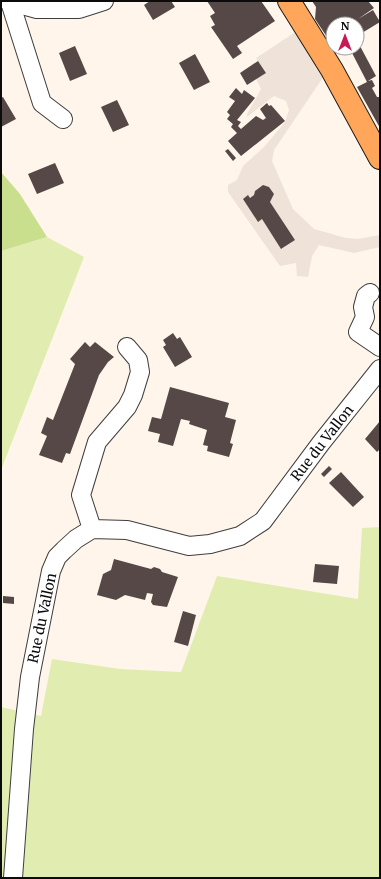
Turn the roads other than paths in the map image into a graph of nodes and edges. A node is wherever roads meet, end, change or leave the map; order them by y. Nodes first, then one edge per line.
1 (104, 1) edge
2 (289, 1) edge
3 (9, 2) edge
4 (63, 119) dead end
5 (380, 158) edge
6 (370, 293) dead end
7 (126, 347) dead end
8 (380, 347) edge
9 (380, 369) edge
10 (92, 529) junction
11 (13, 878) edge

1 - 3 street
2 - 5 main road
3 - 4 street
6 - 8 street
7 - 10 street
9 - 10 street, Rue du Vallon
10 - 11 street, Rue du Vallon

